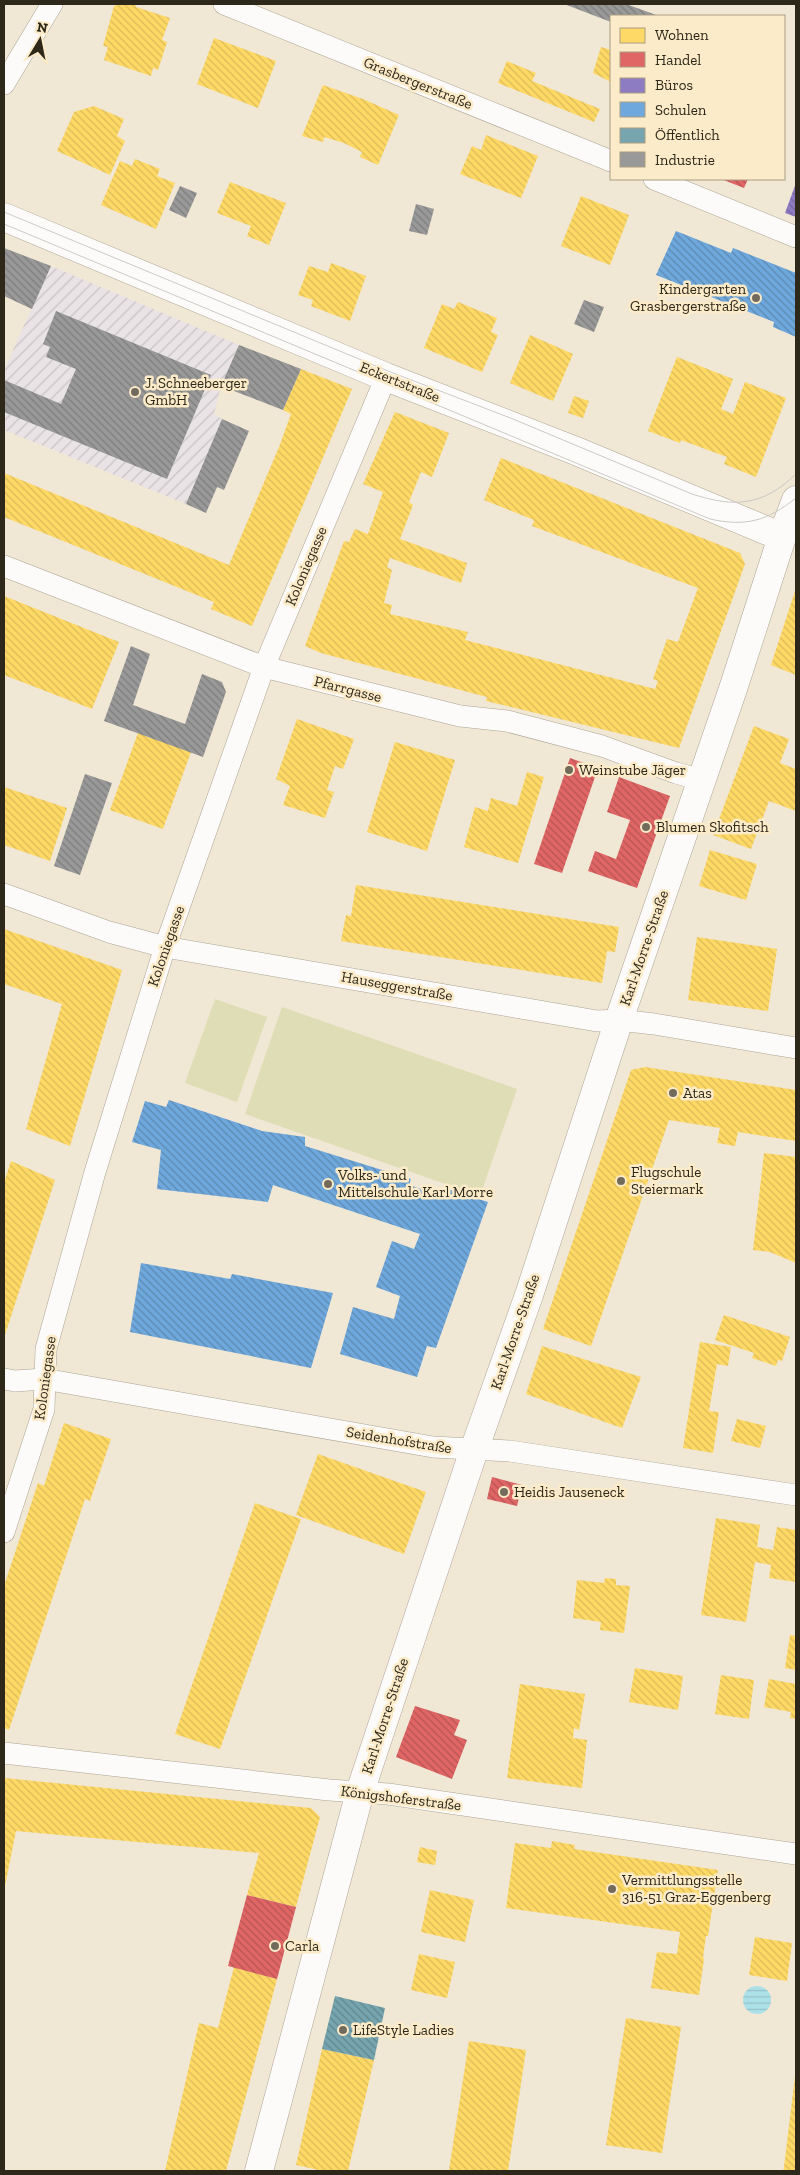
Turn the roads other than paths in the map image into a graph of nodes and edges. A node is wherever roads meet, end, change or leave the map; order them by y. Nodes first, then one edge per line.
1 (52, 4) edge
2 (224, 4) edge
3 (4, 84) edge
4 (610, 161) edge
5 (656, 180) edge
6 (4, 217) edge
7 (796, 237) edge
8 (386, 376) junction
9 (796, 500) edge
10 (789, 541) edge
11 (4, 566) edge
12 (264, 667) junction
13 (702, 780) junction
14 (4, 894) edge
15 (165, 947) junction
16 (619, 1020) junction
17 (796, 1048) edge
18 (4, 1379) edge
19 (44, 1379) junction
20 (474, 1450) junction
21 (796, 1495) edge
22 (4, 1532) edge
23 (4, 1753) edge
24 (360, 1792) junction
25 (796, 1854) edge
26 (259, 2171) edge

1 - 3 street
2 - 4 street, Grasbergerstraße
5 - 7 street
6 - 8 main road, Eckertstraße
8 - 10 main road, Eckertstraße
8 - 12 street, Koloniegasse
9 - 10 main road, Karl-Morre-Straße
10 - 13 main road, Karl-Morre-Straße
11 - 12 street, Pfarrgasse
12 - 13 street, Pfarrgasse
12 - 15 street, Koloniegasse
13 - 16 main road, Karl-Morre-Straße
14 - 15 street, Hauseggerstraße
15 - 16 street, Hauseggerstraße
15 - 19 street, Koloniegasse
16 - 17 street, Hauseggerstraße
16 - 20 main road, Karl-Morre-Straße
18 - 19 street, Seidenhofstraße
19 - 20 street, Seidenhofstraße
19 - 22 street, Koloniegasse
20 - 21 street, Seidenhofstraße
20 - 24 main road, Karl-Morre-Straße
23 - 24 street, Königshoferstraße
24 - 25 street, Königshoferstraße
24 - 26 main road, Karl-Morre-Straße

